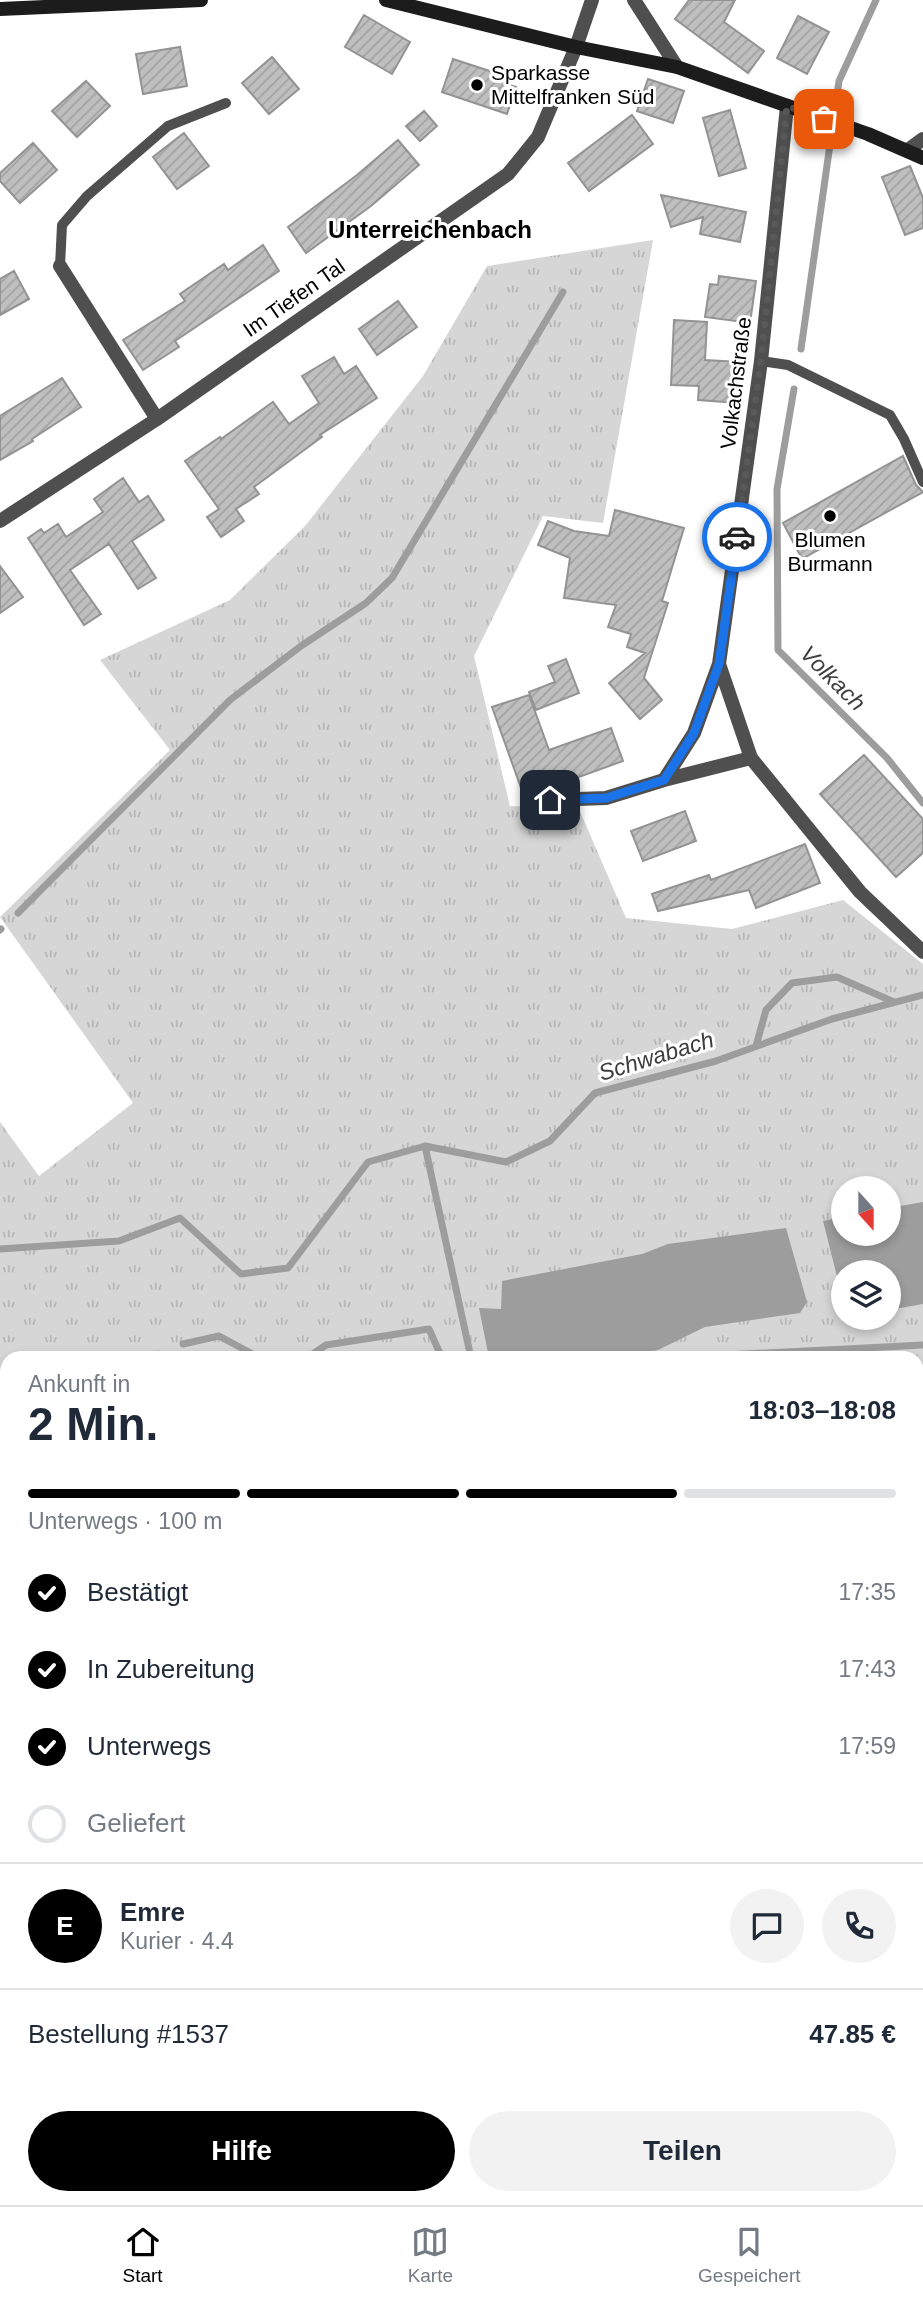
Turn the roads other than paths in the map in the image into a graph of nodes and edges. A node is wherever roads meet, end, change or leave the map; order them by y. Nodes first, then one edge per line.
1 (5, 0) edge
2 (201, 0) edge
3 (386, 0) edge
4 (592, 0) edge
5 (634, 0) edge
6 (0, 3) edge
7 (0, 9) edge
8 (576, 47) junction
9 (677, 67) junction
10 (226, 103) dead end
11 (794, 108) junction
12 (923, 139) edge
13 (908, 150) junction
14 (923, 158) edge
15 (60, 266) joint
16 (761, 361) junction
17 (158, 419) junction
18 (923, 482) edge
19 (0, 521) edge
20 (719, 664) junction
21 (751, 758) junction
22 (664, 780) junction
23 (550, 800) dead end
24 (923, 953) edge

1 - 6 street
2 - 7 main road
3 - 8 main road
4 - 8 street, Im Tiefen Tal
5 - 9 street
8 - 9 main road
8 - 17 street, Im Tiefen Tal
9 - 11 main road
10 - 15 lane
11 - 13 main road
11 - 16 street, Volkachstraße
12 - 13 street
13 - 14 main road
15 - 17 street
16 - 18 lane
16 - 20 street, Volkachstraße
17 - 19 street, Im Tiefen Tal
20 - 21 street, Volkachstraße
20 - 22 street, Volkachstraße
21 - 22 street
21 - 24 street, Volkachstraße
22 - 23 street

